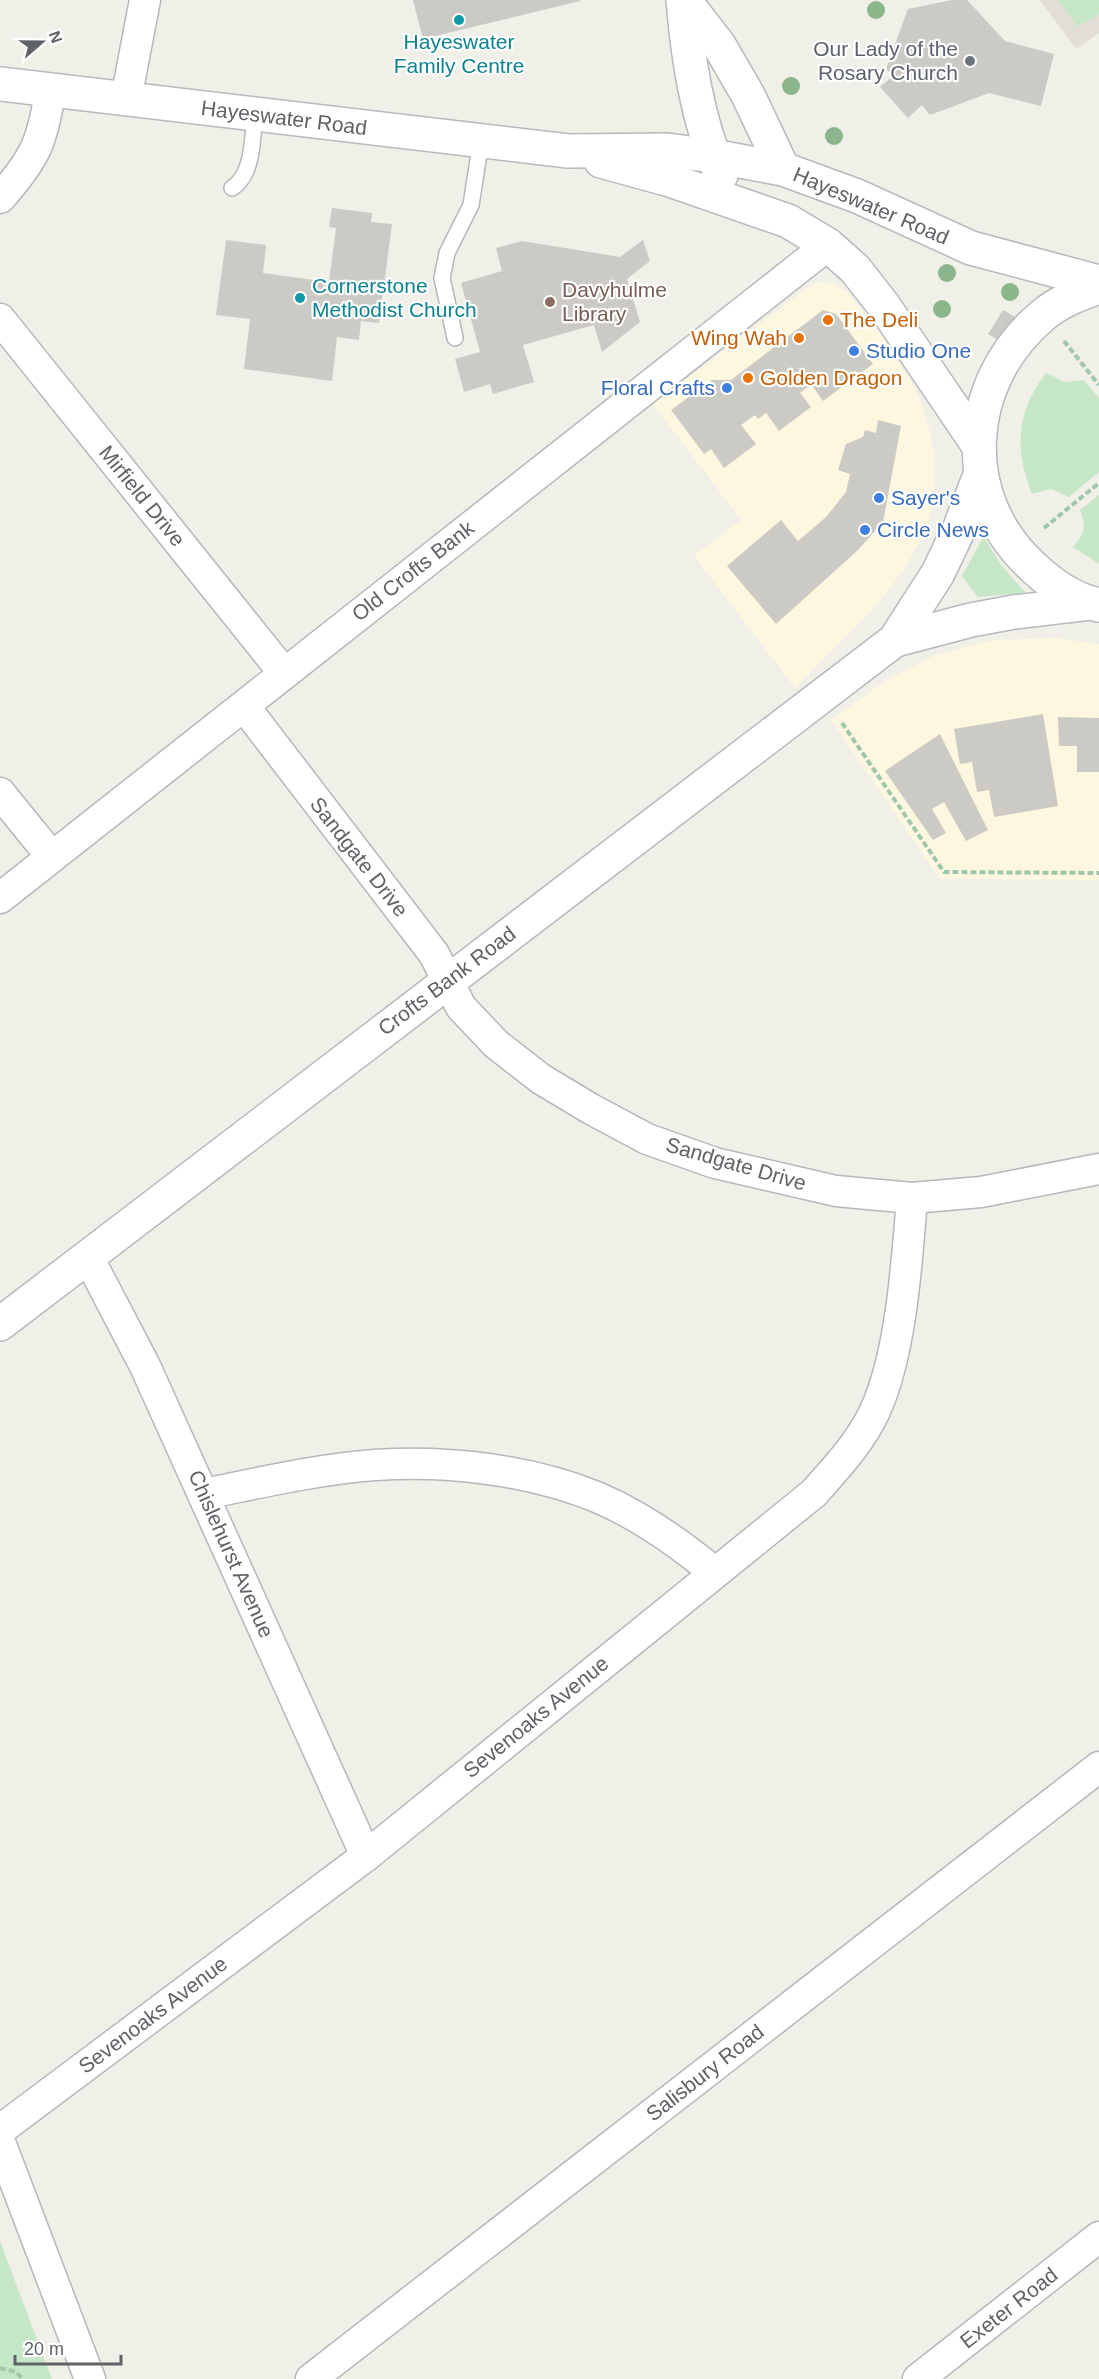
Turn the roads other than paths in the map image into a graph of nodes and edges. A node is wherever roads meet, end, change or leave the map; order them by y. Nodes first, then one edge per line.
1 (145, 0) edge
2 (683, 0) edge
3 (0, 84) edge
4 (50, 91) junction
5 (126, 99) junction
6 (255, 114) junction
7 (481, 141) junction
8 (568, 151) junction
9 (713, 156) junction
10 (783, 169) junction
11 (232, 188) dead end
12 (0, 198) edge
13 (732, 201) junction
14 (828, 245) junction
15 (1099, 282) edge
16 (1099, 287) edge
17 (0, 319) edge
18 (455, 338) dead end
19 (979, 460) junction
20 (1095, 604) edge
21 (896, 640) junction
22 (284, 673) junction
23 (244, 706) junction
24 (0, 793) edge
25 (52, 857) junction
26 (0, 898) edge
27 (447, 981) junction
28 (1099, 1168) edge
29 (912, 1198) junction
30 (87, 1257) junction
31 (0, 1324) edge
32 (204, 1494) junction
33 (714, 1572) junction
34 (1099, 1767) edge
35 (366, 1856) junction
36 (0, 2130) edge
37 (0, 2142) edge
38 (1099, 2237) edge
39 (90, 2379) edge
40 (311, 2379) edge
41 (918, 2379) edge

1 - 5 street
2 - 9 main road
2 - 10 main road
3 - 4 main road, Hayeswater Road
4 - 5 main road, Hayeswater Road
4 - 12 street
5 - 6 main road, Hayeswater Road
6 - 7 main road, Hayeswater Road
6 - 11 lane
7 - 8 main road, Hayeswater Road
7 - 18 lane
8 - 9 main road, Hayeswater Road
8 - 13 main road, Hayeswater Road
9 - 10 main road, Hayeswater Road
9 - 13 main road
10 - 15 main road, Hayeswater Road
13 - 14 main road, Hayeswater Road
14 - 19 main road, Hayeswater Road
14 - 22 street, Old Crofts Bank
16 - 19 main road, Crofts Bank Road
17 - 22 street, Mirfield Drive
19 - 20 main road
19 - 21 main road, Crofts Bank Road
20 - 21 main road, Crofts Bank Road
21 - 27 main road, Crofts Bank Road
22 - 23 street, Old Crofts Bank
23 - 25 street, Old Crofts Bank
23 - 27 street, Sandgate Drive
24 - 25 street
25 - 26 street, Old Crofts Bank
27 - 29 street, Sandgate Drive
27 - 30 main road, Crofts Bank Road
28 - 29 street, Sandgate Drive
29 - 33 street, Sevenoaks Avenue
30 - 31 main road, Crofts Bank Road
30 - 32 street, Chislehurst Avenue
32 - 33 street
32 - 35 street, Chislehurst Avenue
33 - 35 street, Sevenoaks Avenue
34 - 40 street, Salisbury Road
35 - 36 street, Sevenoaks Avenue
37 - 39 street
38 - 41 street, Exeter Road

